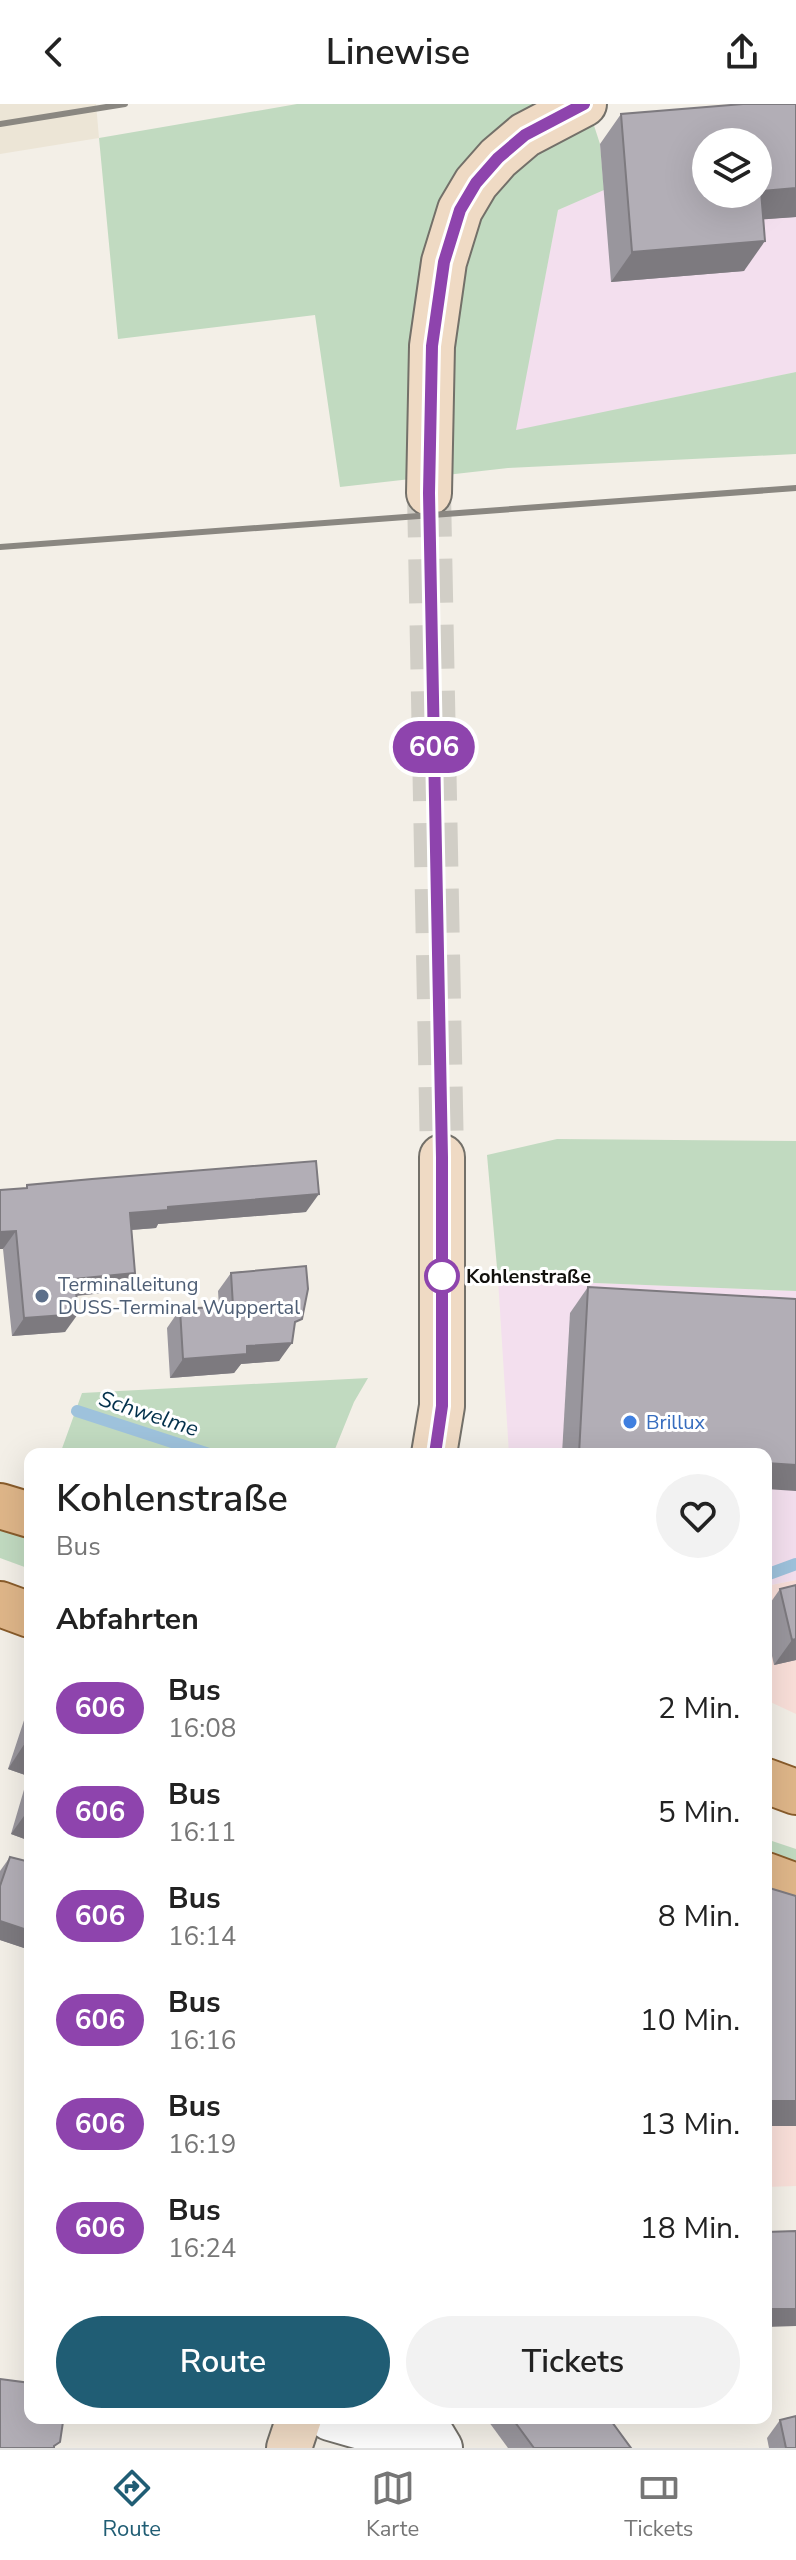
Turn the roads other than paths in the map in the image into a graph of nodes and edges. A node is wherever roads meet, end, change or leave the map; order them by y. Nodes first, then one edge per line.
1 (584, 104) edge
2 (429, 493) tunnel mouth
3 (442, 1157) tunnel mouth
4 (442, 1406) junction
5 (408, 1448) edge
6 (435, 1448) edge
7 (0, 1506) edge
8 (24, 1513) edge
9 (0, 1604) edge
10 (24, 1613) edge
11 (772, 1783) edge
12 (796, 1792) edge
13 (772, 1877) edge
14 (796, 1886) edge
15 (297, 2424) edge
16 (351, 2424) edge
17 (426, 2424) edge
18 (289, 2448) edge
19 (406, 2448) edge
20 (440, 2448) edge

1 - 2 street
3 - 4 street
4 - 5 street
4 - 6 street
7 - 8 main road
9 - 10 main road
11 - 12 main road
13 - 14 main road
15 - 18 street
16 - 19 street
17 - 20 street

